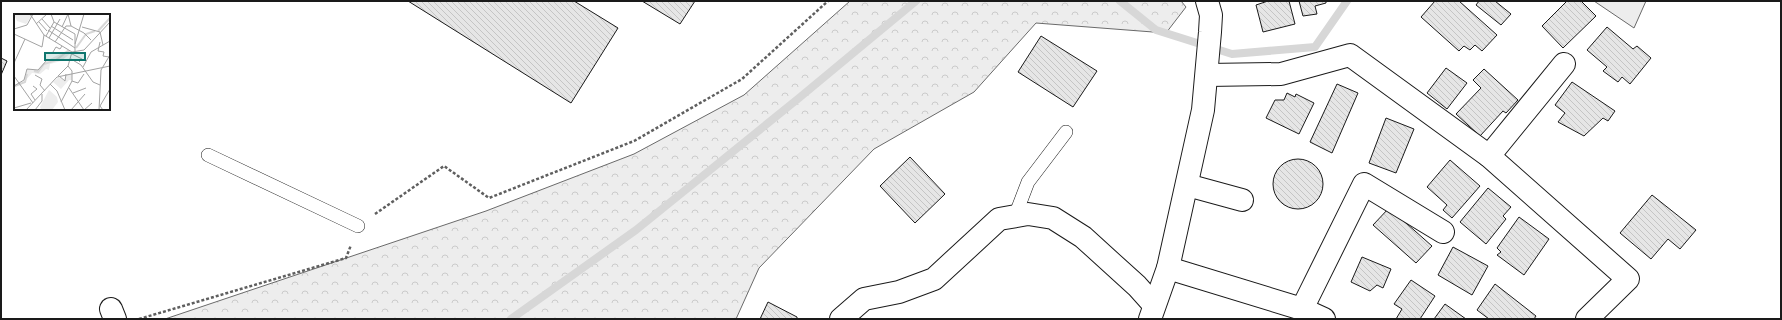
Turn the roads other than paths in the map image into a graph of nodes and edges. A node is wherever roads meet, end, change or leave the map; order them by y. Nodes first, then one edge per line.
1 (1207, 1) edge
2 (1564, 64) dead end
3 (1207, 75) junction
4 (1066, 132) dead end
5 (208, 155) dead end
6 (1489, 156) junction
7 (1187, 185) junction
8 (1242, 200) dead end
9 (1015, 216) junction
10 (358, 226) road end
11 (1443, 232) dead end
12 (1168, 268) junction
13 (1302, 309) junction
14 (1152, 312) edge
15 (840, 319) edge
16 (1324, 319) edge
17 (1587, 319) edge

1 - 3 street
2 - 6 street
3 - 6 street
3 - 7 street
4 - 9 lane
5 - 10 lane
6 - 17 street
7 - 8 street
7 - 12 street
9 - 14 street
9 - 15 street
11 - 13 street
12 - 13 street
12 - 14 street
13 - 16 street

